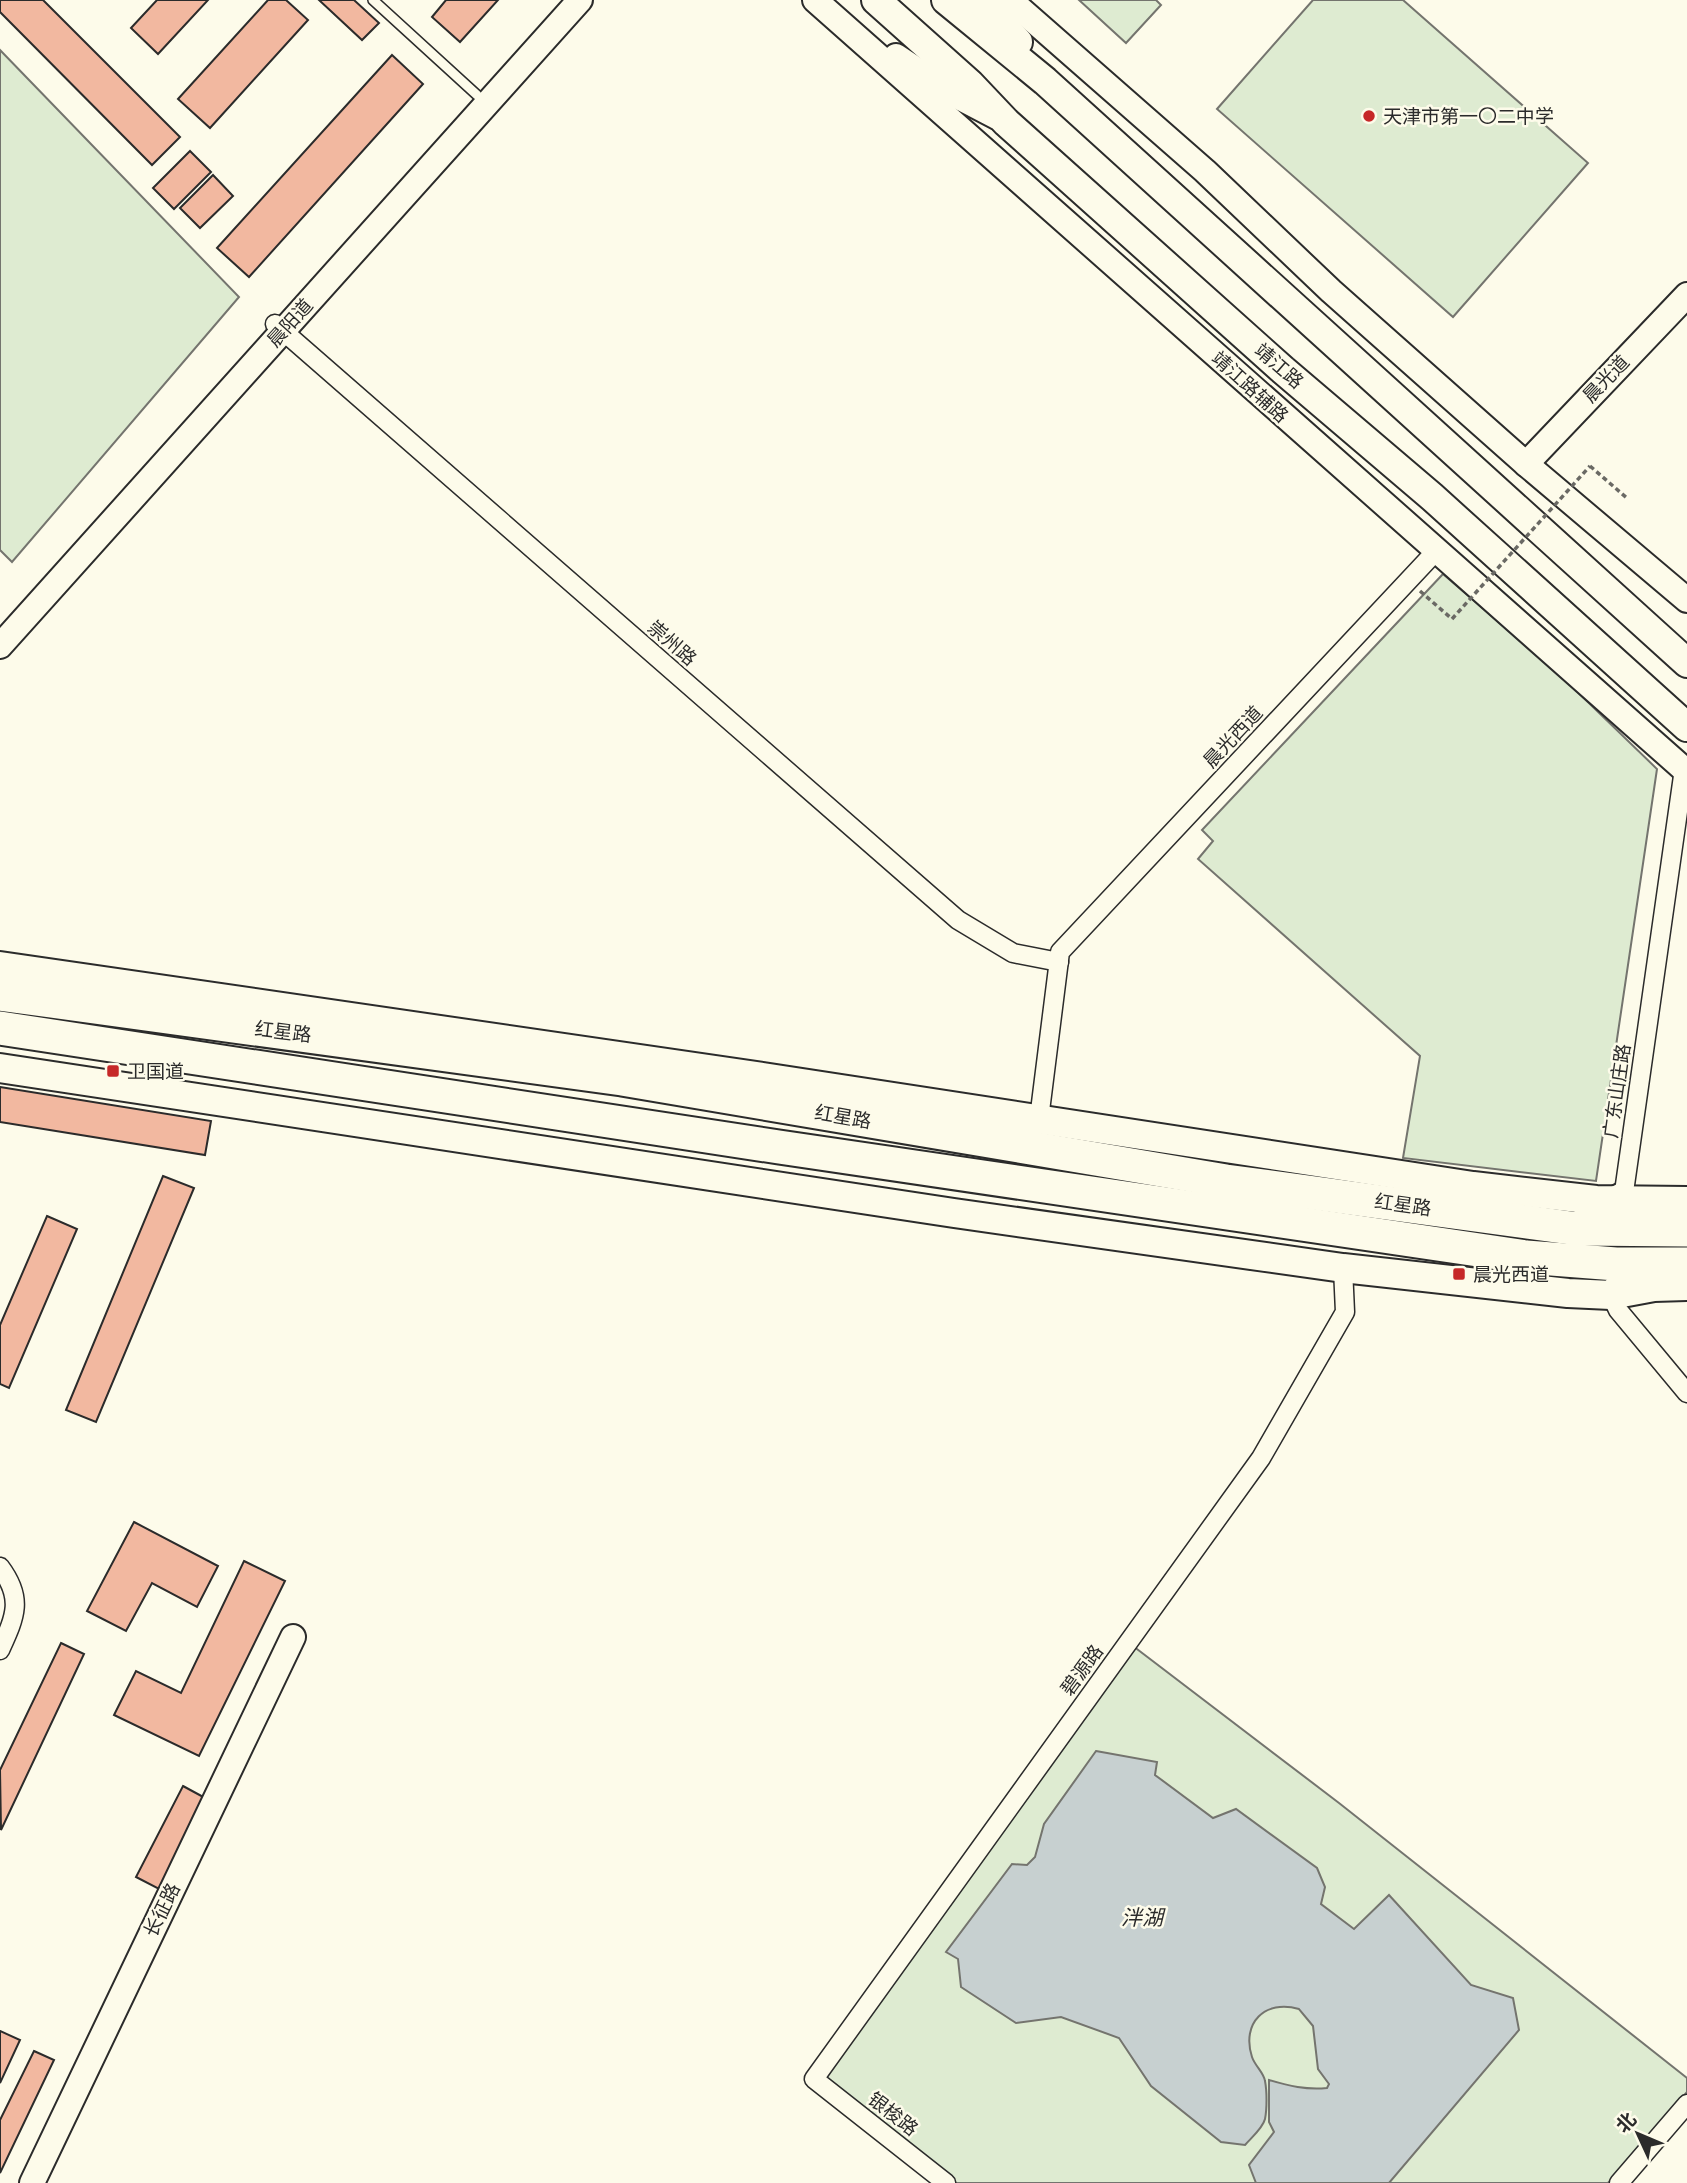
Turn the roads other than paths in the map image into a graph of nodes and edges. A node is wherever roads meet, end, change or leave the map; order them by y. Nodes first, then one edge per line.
1 (373, 0) edge
2 (561, 0) edge
3 (580, 0) edge
4 (815, 0) edge
5 (876, 0) edge
6 (946, 0) edge
7 (980, 0) edge
8 (1010, 0) edge
9 (847, 28) junction
10 (1045, 82) junction
11 (477, 95) junction
12 (1006, 122) junction
13 (1687, 295) edge
14 (279, 327) junction
15 (1526, 464) junction
16 (1437, 550) junction
17 (1687, 600) edge
18 (0, 631) edge
19 (0, 646) edge
20 (1687, 663) edge
21 (1687, 727) edge
22 (1686, 771) edge
23 (1059, 962) junction
24 (0, 966) edge
25 (0, 994) edge
26 (0, 1028) edge
27 (0, 1068) edge
28 (1039, 1119) junction
29 (1687, 1201) edge
30 (1621, 1215) junction
31 (1687, 1230) edge
32 (1687, 1264) edge
33 (1343, 1268) junction
34 (1614, 1279) junction
35 (1687, 1286) edge
36 (1654, 1287) joint
37 (1687, 1393) edge
38 (0, 1567) edge
39 (293, 1637) dead end
40 (0, 1650) edge
41 (814, 2079) joint
42 (1687, 2104) edge
43 (32, 2183) edge
44 (946, 2183) edge
45 (1619, 2183) edge

1 - 11 lane
2 - 11 street, 晨阳道
3 - 14 street, 晨阳道
4 - 9 street, 靖江路辅路
5 - 12 main road, 靖江路
6 - 10 main road
7 - 10 main road
8 - 15 street
9 - 12 street
9 - 16 street, 靖江路辅路
10 - 20 main road
11 - 14 street, 晨阳道
12 - 21 main road, 靖江路
13 - 15 street, 晨光道
14 - 18 street, 晨阳道
14 - 19 street, 晨阳道
14 - 23 street, 崇州路
15 - 17 street
16 - 22 street, 靖江路辅路
16 - 23 street, 晨光西道
22 - 30 street, 广东山庄路
23 - 28 street, 晨光西道
24 - 28 main road
25 - 30 highway, 红星路
26 - 34 highway, 红星路
27 - 33 main road
28 - 30 main road
29 - 30 main road
30 - 31 highway, 红星路
30 - 34 street, 广东山庄路
32 - 34 highway, 红星路
33 - 34 main road
33 - 41 street, 碧源路
34 - 36 highway
34 - 37 street
35 - 36 main road
38 - 40 street
39 - 43 street, 长征路
41 - 44 street, 银梭路
42 - 45 street

